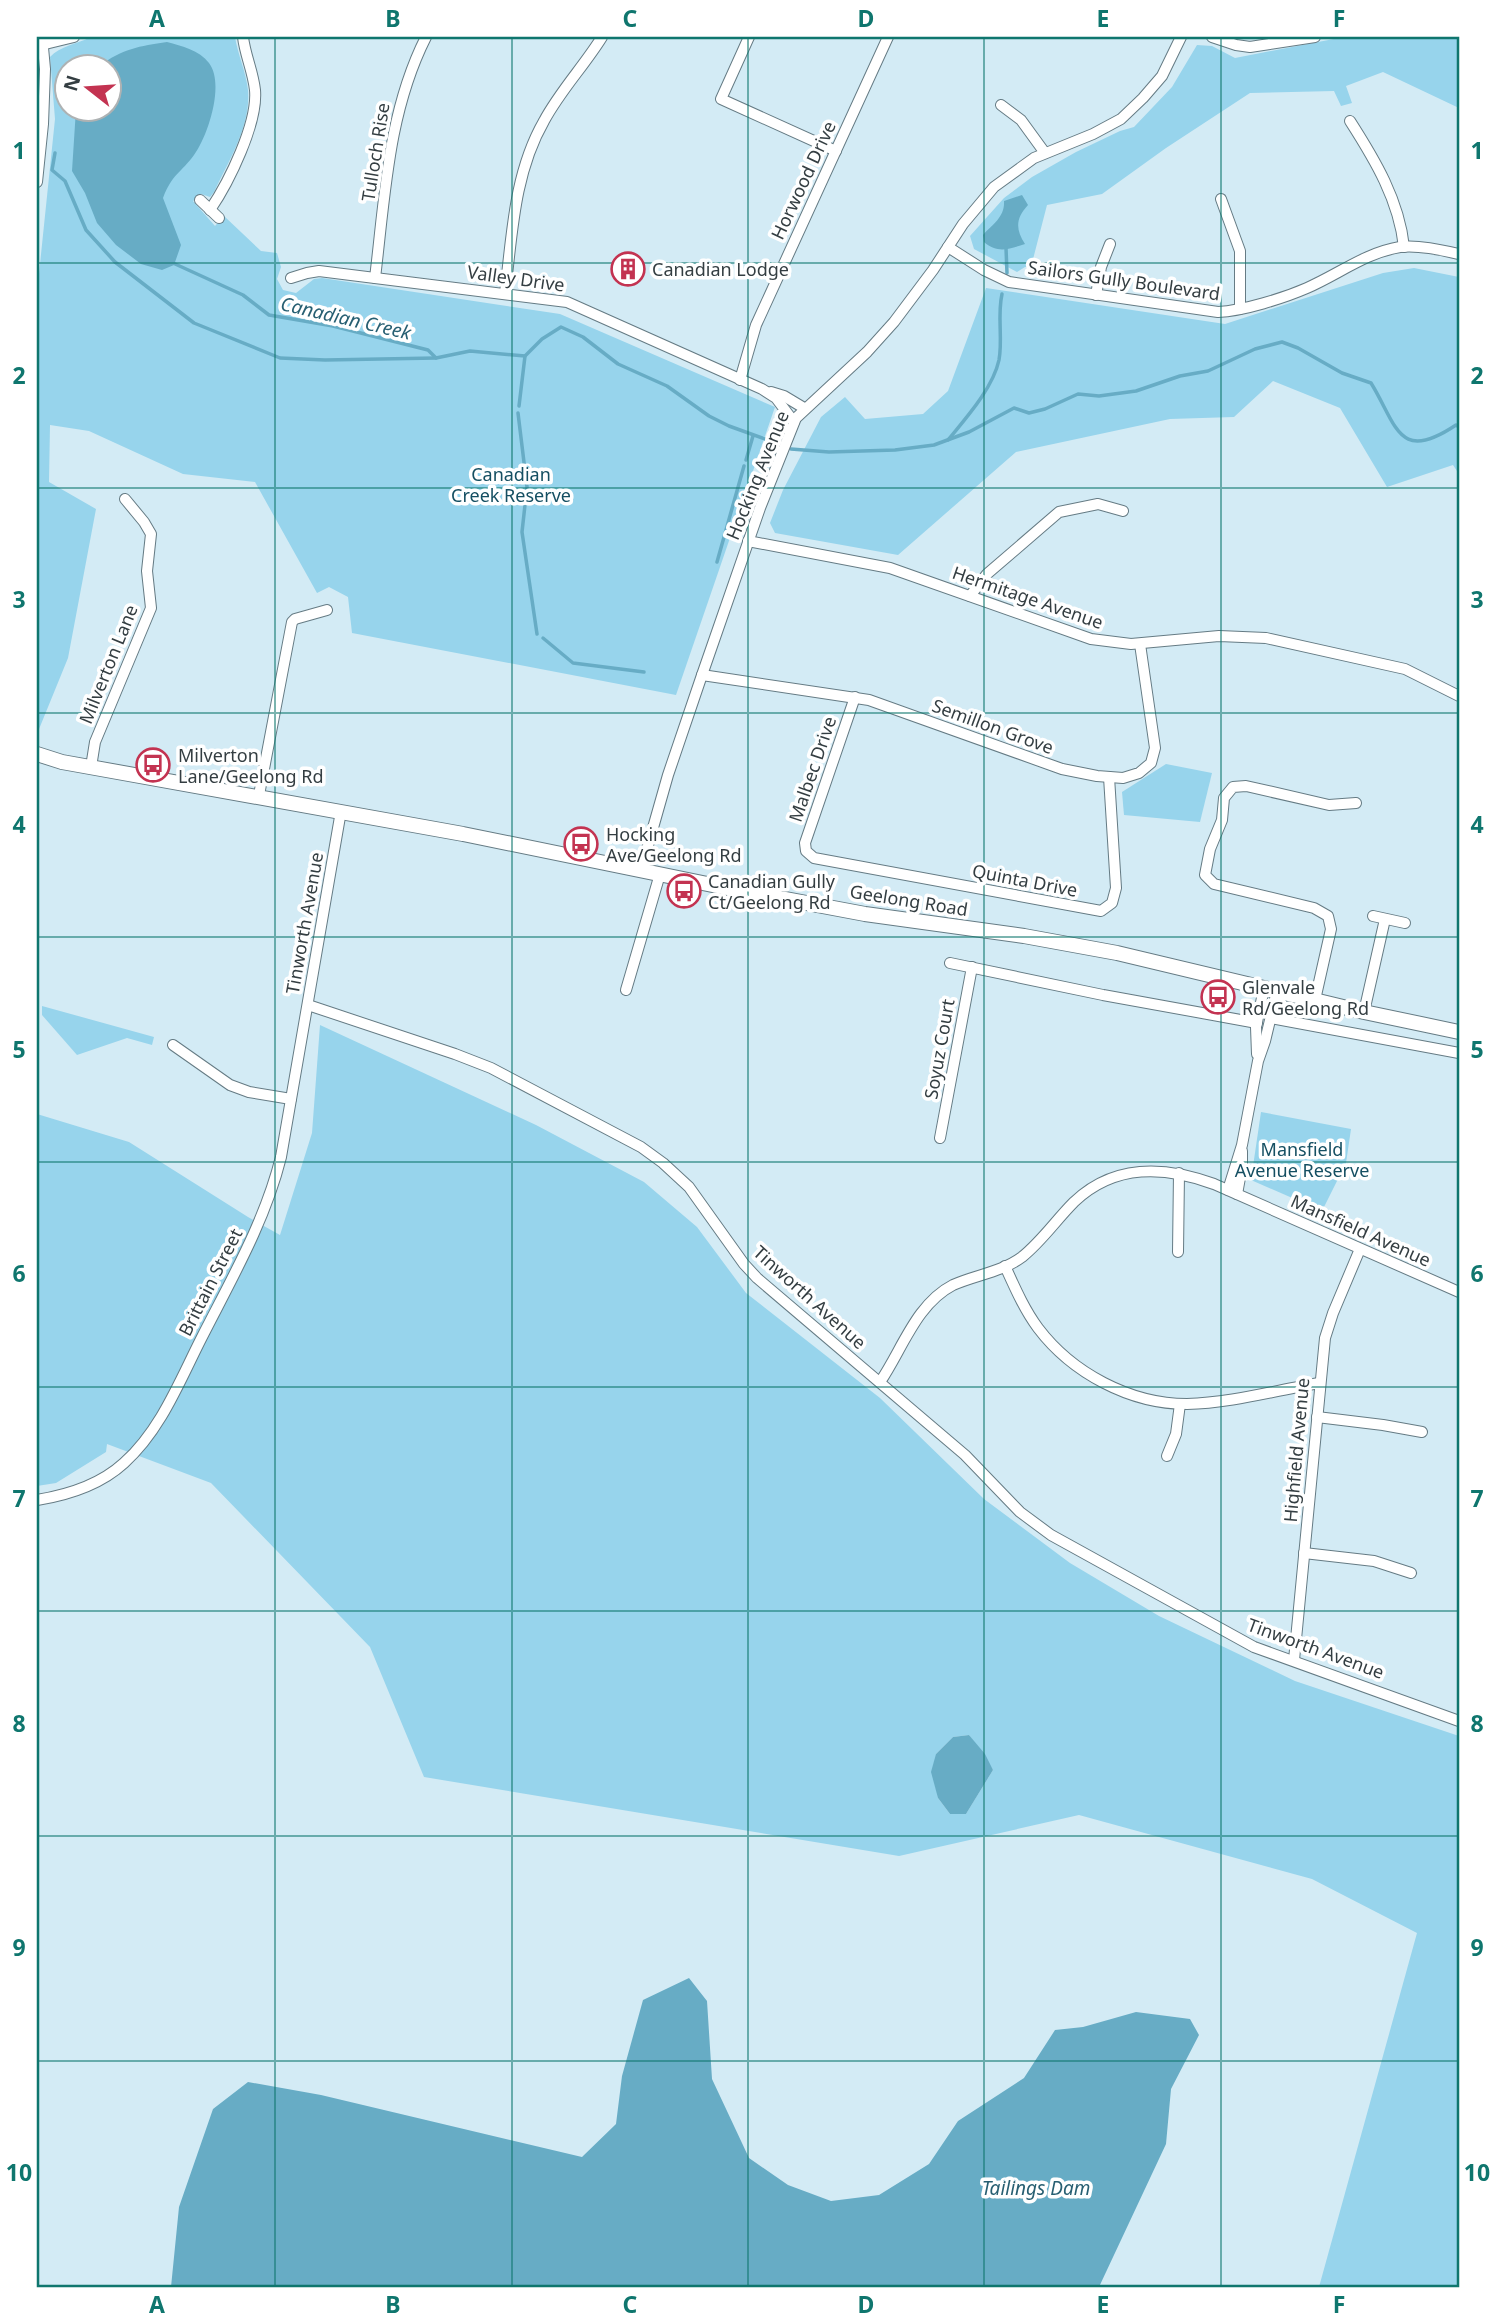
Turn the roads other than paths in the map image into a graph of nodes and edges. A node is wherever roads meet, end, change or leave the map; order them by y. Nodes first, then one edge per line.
1 (74, 37) edge
2 (243, 37) edge
3 (426, 37) edge
4 (602, 37) edge
5 (749, 37) edge
6 (888, 37) edge
7 (1181, 37) edge
8 (1212, 37) edge
9 (1315, 37) edge
10 (40, 42) edge
11 (37, 65) edge
12 (43, 97) junction
13 (1001, 106) dead end
14 (1350, 121) dead end
15 (836, 151) junction
16 (1045, 153) junction
17 (37, 182) edge
18 (1221, 199) dead end
19 (200, 200) dead end
20 (1110, 244) dead end
21 (948, 247) junction
22 (1404, 247) junction
23 (1459, 254) edge
24 (292, 278) dead end
25 (375, 278) junction
26 (505, 293) junction
27 (1096, 295) junction
28 (1240, 309) junction
29 (740, 380) junction
30 (762, 389) junction
31 (804, 408) junction
32 (794, 422) junction
33 (125, 499) dead end
34 (1123, 510) dead end
35 (748, 541) junction
36 (970, 596) junction
37 (327, 610) dead end
38 (1140, 643) junction
39 (702, 675) junction
40 (1459, 696) edge
41 (855, 697) junction
42 (37, 754) edge
43 (37, 760) edge
44 (62, 762) junction
45 (91, 767) junction
46 (1109, 777) junction
47 (259, 796) junction
48 (1356, 803) dead end
49 (341, 811) junction
50 (806, 852) joint
51 (641, 870) junction
52 (660, 874) junction
53 (1373, 916) dead end
54 (1385, 919) junction
55 (1405, 923) dead end
56 (950, 963) dead end
57 (972, 967) junction
58 (1270, 989) junction
59 (626, 990) dead end
60 (1315, 1000) junction
61 (308, 1006) junction
62 (1364, 1012) junction
63 (1270, 1019) junction
64 (1257, 1021) junction
65 (1459, 1032) edge
66 (173, 1045) dead end
67 (1459, 1053) edge
68 (1258, 1061) junction
69 (291, 1099) junction
70 (940, 1138) dead end
71 (1179, 1173) junction
72 (1233, 1192) junction
73 (1360, 1249) junction
74 (1178, 1252) dead end
75 (1005, 1266) junction
76 (1459, 1292) edge
77 (880, 1382) junction
78 (1320, 1383) junction
79 (1181, 1404) junction
80 (1317, 1417) junction
81 (1422, 1432) dead end
82 (1167, 1456) dead end
83 (37, 1500) edge
84 (1304, 1553) junction
85 (1411, 1573) dead end
86 (1294, 1660) junction
87 (1459, 1721) edge

1 - 10 street
2 - 19 street
3 - 25 street, Tulloch Rise
4 - 26 street
5 - 15 street
6 - 15 street, Horwood Drive
7 - 16 street, Hocking Avenue
8 - 9 street
10 - 12 street
11 - 12 street
12 - 17 street
13 - 16 street
14 - 22 street
15 - 29 street, Horwood Drive
16 - 21 street, Hocking Avenue
18 - 28 street
20 - 27 street
21 - 27 street, Sailors Gully Boulevard
21 - 31 street, Hocking Avenue
22 - 23 street, Sailors Gully Boulevard
22 - 28 street, Sailors Gully Boulevard
24 - 25 street, Valley Drive
25 - 26 street, Valley Drive
26 - 29 street, Valley Drive
27 - 28 street, Sailors Gully Boulevard
29 - 30 street, Valley Drive
30 - 31 street, Valley Drive
30 - 32 street, Valley Drive
31 - 32 street, Hocking Avenue
32 - 35 street, Hocking Avenue
33 - 45 street, Milverton Lane
34 - 36 street
35 - 36 street, Hermitage Avenue
35 - 39 street, Hocking Avenue
36 - 38 street, Hermitage Avenue
37 - 47 street
38 - 40 street, Hermitage Avenue
38 - 46 street, Semillon Grove
39 - 41 street, Semillon Grove
39 - 51 street, Hocking Avenue
41 - 46 street, Semillon Grove
41 - 50 street, Malbec Drive
42 - 44 main road, Geelong Road
43 - 44 main road, Geelong Road
44 - 45 main road, Geelong Road
45 - 47 main road, Geelong Road
46 - 50 street, Quinta Drive
47 - 49 main road, Geelong Road
48 - 60 street
49 - 51 main road, Geelong Road
49 - 61 street, Tinworth Avenue
51 - 52 main road, Geelong Road
52 - 58 main road, Geelong Road
52 - 59 street
53 - 54 street
54 - 55 street
54 - 62 street
56 - 57 street
57 - 64 street
57 - 70 street, Soyuz Court
58 - 60 main road, Geelong Road
58 - 63 street
58 - 64 street
60 - 62 main road, Geelong Road
61 - 69 street, Brittain Street
61 - 77 street, Tinworth Avenue
62 - 65 main road, Geelong Road
63 - 64 street
63 - 67 street
63 - 68 street
64 - 68 street
66 - 69 street
68 - 72 street
69 - 83 street, Brittain Street
71 - 72 street, Mansfield Avenue
71 - 74 street
71 - 75 street, Mansfield Avenue
72 - 73 street, Mansfield Avenue
73 - 76 street, Mansfield Avenue
73 - 78 street, Highfield Avenue
75 - 77 street, Mansfield Avenue
75 - 79 street
77 - 86 street, Tinworth Avenue
78 - 79 street
78 - 80 street, Highfield Avenue
79 - 82 street
80 - 81 street
80 - 84 street, Highfield Avenue
84 - 85 street
84 - 86 street, Highfield Avenue
86 - 87 street, Tinworth Avenue

